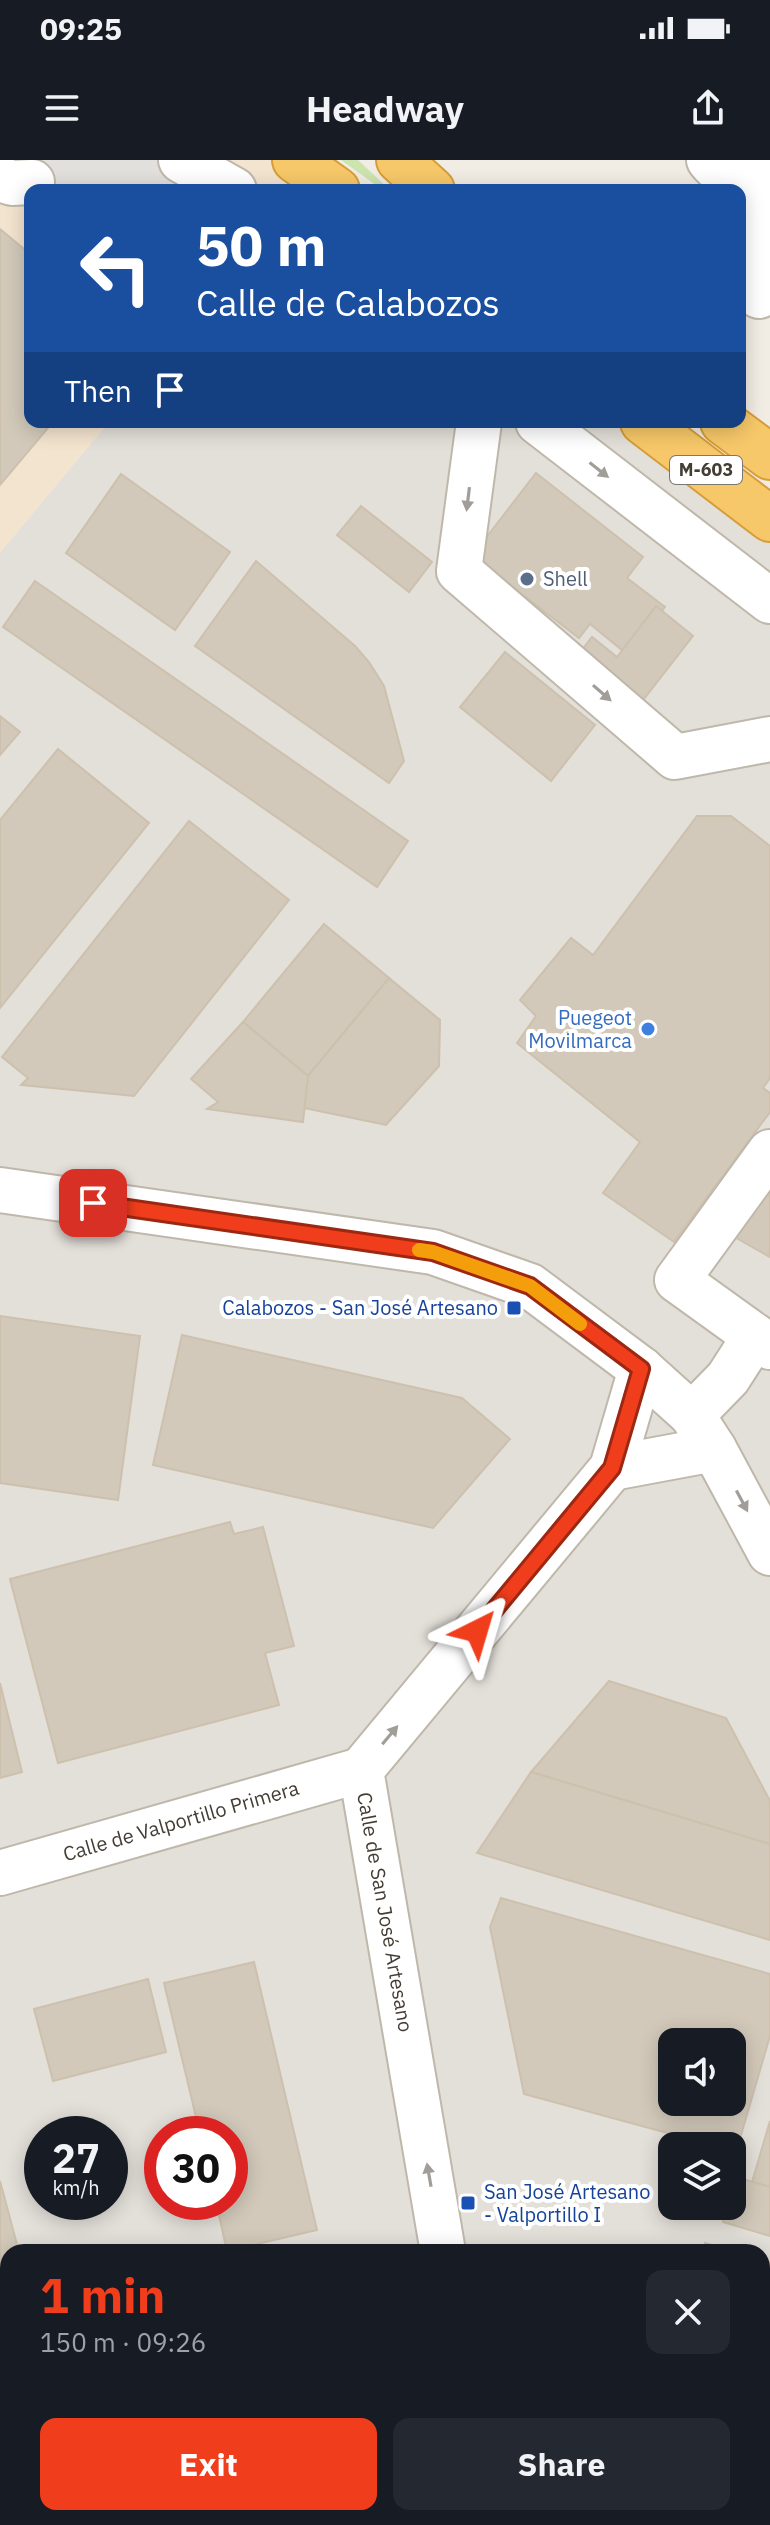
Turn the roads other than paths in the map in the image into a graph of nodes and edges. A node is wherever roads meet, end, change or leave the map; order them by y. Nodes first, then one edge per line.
1 (181, 160) edge
2 (399, 160) edge
3 (712, 173) edge
4 (768, 180) edge
5 (223, 184) edge
6 (425, 184) edge
7 (746, 266) edge
8 (764, 303) edge
9 (478, 428) edge
10 (546, 428) edge
11 (651, 428) edge
12 (732, 428) edge
13 (737, 428) edge
14 (770, 444) edge
15 (770, 457) edge
16 (770, 519) edge
17 (770, 601) edge
18 (770, 739) edge
19 (770, 1152) edge
20 (0, 1190) edge
21 (762, 1342) edge
22 (641, 1369) junction
23 (703, 1432) junction
24 (612, 1468) junction
25 (770, 1553) edge
26 (361, 1770) junction
27 (0, 1873) edge
28 (442, 2244) edge

1 - 5 street
2 - 6 highway
3 - 4 street
4 - 8 street
7 - 8 street
9 -> 18 street
10 -> 17 street
11 - 16 highway, M-603
12 - 15 highway, M-603
13 - 14 street
19 - 21 street
20 - 22 street
21 - 23 street
22 - 23 street
22 - 24 street, Calle de San José Artesano
23 - 24 street
23 -> 25 street
26 -> 24 street, Calle de San José Artesano
26 - 27 street, Calle de Valportillo Primera
28 -> 26 street, Calle de San José Artesano

